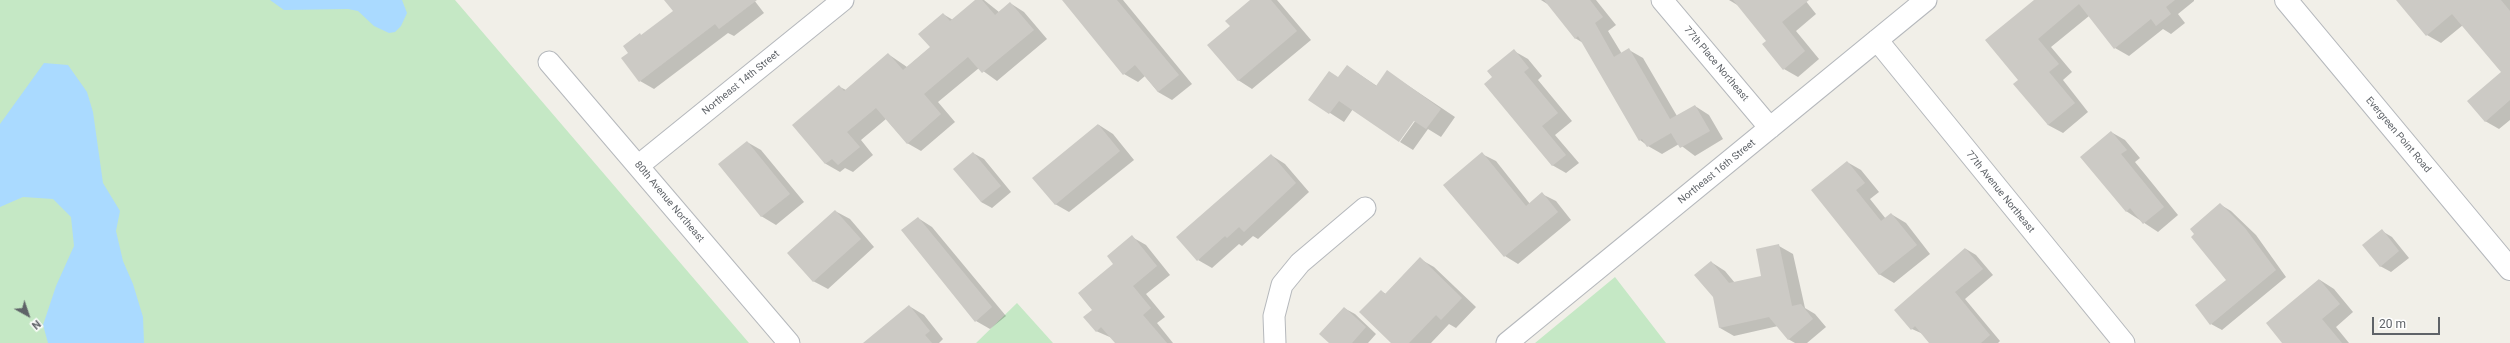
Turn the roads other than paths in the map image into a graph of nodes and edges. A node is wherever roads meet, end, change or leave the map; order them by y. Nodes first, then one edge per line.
1 (843, 0) edge
2 (1662, 0) edge
3 (1926, 0) edge
4 (2286, 0) edge
5 (1877, 40) junction
6 (549, 62) dead end
7 (1770, 128) junction
8 (638, 166) junction
9 (1365, 208) dead end
10 (2510, 269) edge
11 (789, 343) edge
12 (1275, 343) edge
13 (1507, 343) edge
14 (2124, 343) edge

1 - 8 street, Northeast 14th Street
2 - 7 street, 77th Place Northeast
3 - 5 street, Northeast 16th Street
4 - 10 street, Evergreen Point Road
5 - 7 street, Northeast 16th Street
5 - 14 street, 77th Avenue Northeast
6 - 8 street, 80th Avenue Northeast
7 - 13 street, Northeast 16th Street
8 - 11 street, 80th Avenue Northeast
9 - 12 street

